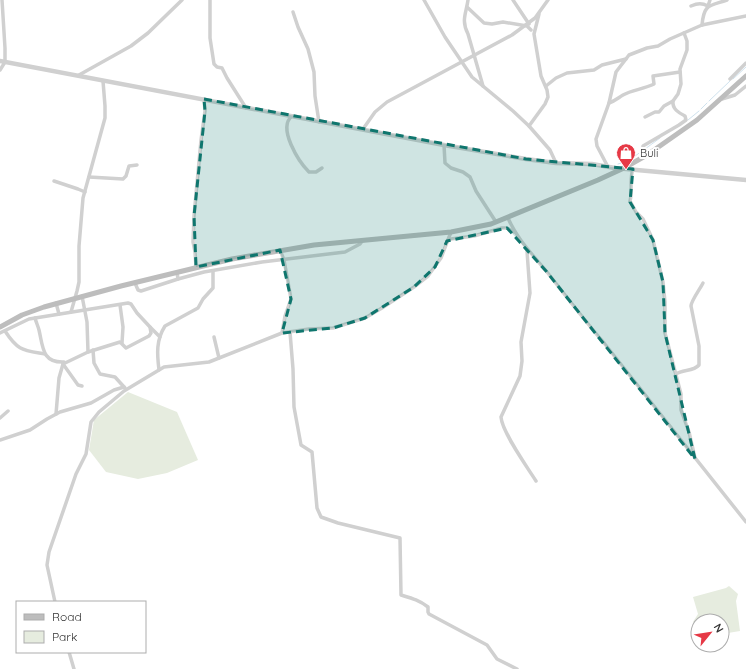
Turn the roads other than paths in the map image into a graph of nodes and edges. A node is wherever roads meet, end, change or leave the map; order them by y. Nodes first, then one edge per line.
1 (2, 0) edge
2 (182, 0) edge
3 (210, 0) edge
4 (424, 0) edge
5 (468, 0) edge
6 (513, 0) edge
7 (548, 0) edge
8 (710, 0) edge
9 (727, 0) edge
10 (691, 6) dead end
11 (708, 6) junction
12 (467, 7) junction
13 (293, 12) dead end
14 (539, 13) junction
15 (746, 16) edge
16 (528, 23) junction
17 (702, 25) junction
18 (524, 26) junction
19 (533, 32) junction
20 (684, 33) junction
21 (475, 55) junction
22 (626, 59) junction
23 (2, 62) edge
24 (461, 62) junction
25 (746, 63) edge
26 (0, 70) edge
27 (680, 72) junction
28 (79, 75) junction
29 (746, 76) edge
30 (730, 79) dead end
31 (103, 80) junction
32 (546, 86) junction
33 (746, 86) edge
34 (483, 87) junction
35 (721, 99) junction
36 (204, 100) junction
37 (673, 101) junction
38 (609, 103) junction
39 (246, 108) junction
40 (292, 116) junction
41 (644, 117) dead end
42 (319, 122) junction
43 (529, 126) junction
44 (363, 129) junction
45 (444, 145) junction
46 (647, 155) junction
47 (556, 163) junction
48 (137, 165) dead end
49 (608, 167) junction
50 (322, 168) dead end
51 (624, 168) junction
52 (633, 169) junction
53 (89, 177) junction
54 (746, 180) edge
55 (54, 181) dead end
56 (85, 192) junction
57 (508, 218) junction
58 (496, 222) junction
59 (450, 232) junction
60 (514, 232) junction
61 (363, 240) junction
62 (446, 242) junction
63 (526, 249) junction
64 (280, 250) junction
65 (284, 260) junction
66 (196, 267) junction
67 (213, 271) junction
68 (177, 272) junction
69 (178, 279) junction
70 (135, 283) junction
71 (703, 283) dead end
72 (82, 296) junction
73 (74, 298) junction
74 (56, 303) junction
75 (120, 305) junction
76 (86, 310) junction
77 (71, 312) junction
78 (59, 314) junction
79 (35, 318) junction
80 (0, 327) edge
81 (150, 327) junction
82 (5, 331) junction
83 (290, 332) junction
84 (0, 333) edge
85 (282, 333) junction
86 (160, 337) junction
87 (214, 337) dead end
88 (122, 343) junction
89 (93, 350) junction
90 (88, 352) junction
91 (45, 354) junction
92 (219, 358) junction
93 (63, 363) junction
94 (159, 370) junction
95 (676, 374) junction
96 (82, 386) dead end
97 (125, 388) junction
98 (8, 411) dead end
99 (56, 414) junction
100 (0, 418) edge
101 (0, 440) edge
102 (695, 459) junction
103 (536, 481) dead end
104 (746, 522) edge
105 (55, 601) edge
106 (69, 653) edge
107 (74, 669) edge
108 (517, 669) edge

1 - 23 street
2 - 28 street
3 - 39 street
4 - 24 street
5 - 12 street
6 - 16 street
7 - 14 street
8 - 11 street
9 - 11 street
10 - 11 street
11 - 17 street
12 - 18 street
12 - 21 street
13 - 42 street
14 - 16 street
14 - 19 street
15 - 17 street
16 - 18 street
16 - 19 street
17 - 20 street
18 - 19 street
18 - 21 street
19 - 32 street
20 - 22 street
20 - 27 street
21 - 24 street
21 - 34 street
22 - 32 street
22 - 38 street
23 - 26 street
23 - 28 street
24 - 34 street
24 - 44 street
25 - 30 street
27 - 37 street
27 - 38 street
28 - 31 street
29 - 35 main road
31 - 36 street
31 - 53 street
32 - 43 street
33 - 35 street
34 - 43 street
35 - 46 main road
36 - 39 street
36 - 66 street
37 - 41 street
37 - 46 street
38 - 49 street
39 - 40 street
40 - 42 street
40 - 50 street
42 - 44 street
43 - 47 street
44 - 45 street
45 - 47 street
45 - 58 street
46 - 51 main road
47 - 49 street
48 - 53 street
49 - 51 street
51 - 52 street
51 - 57 main road
52 - 54 street
52 - 95 street
53 - 56 street
55 - 56 street
56 - 73 street
57 - 58 main road
57 - 60 street
58 - 59 main road
59 - 61 main road
59 - 62 street
60 - 62 street
60 - 63 street
61 - 64 main road
61 - 65 street
62 - 83 street
63 - 102 street
63 - 103 street
64 - 65 street
64 - 66 main road
65 - 67 street
65 - 85 street
66 - 68 main road
67 - 69 street
67 - 86 street
68 - 69 street
68 - 70 main road
69 - 70 street
70 - 72 main road
71 - 95 street
72 - 73 main road
72 - 76 street
73 - 74 main road
73 - 77 street
74 - 78 street
74 - 80 main road
75 - 76 street
75 - 81 street
75 - 88 street
76 - 77 street
76 - 90 street
77 - 78 street
78 - 79 street
79 - 82 street
79 - 91 street
81 - 86 street
81 - 88 street
82 - 84 street
82 - 91 street
83 - 85 street
83 - 108 street
85 - 92 street
86 - 94 street
87 - 92 street
88 - 89 street
89 - 90 street
89 - 97 street
90 - 93 street
91 - 93 street
92 - 94 street
93 - 96 street
93 - 99 street
94 - 97 street
95 - 102 street
97 - 99 street
97 - 105 street
98 - 100 street
99 - 101 street
102 - 104 street
106 - 107 street

